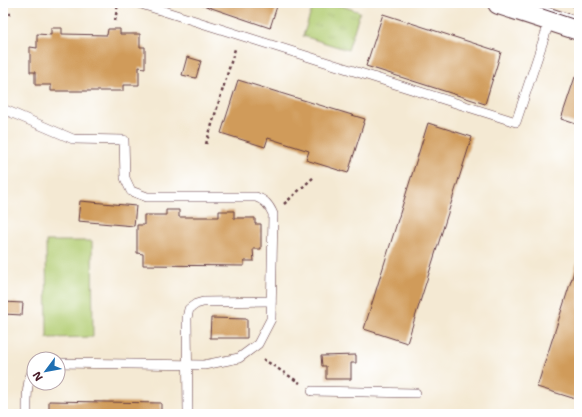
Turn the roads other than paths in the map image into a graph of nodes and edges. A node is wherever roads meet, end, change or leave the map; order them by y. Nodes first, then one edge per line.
1 (138, 3) edge
2 (499, 3) edge
3 (550, 20) junction
4 (579, 29) edge
5 (3, 109) edge
6 (271, 301) junction
7 (66, 363) edge
8 (187, 364) junction
9 (28, 391) edge
10 (312, 391) road end
11 (416, 393) dead end
12 (27, 414) edge
13 (188, 414) edge

1 - 3 lane
2 - 3 street
3 - 4 street
5 - 6 lane
6 - 8 lane
6 - 8 lane
7 - 8 lane
8 - 13 lane
9 - 12 lane
10 - 11 lane

